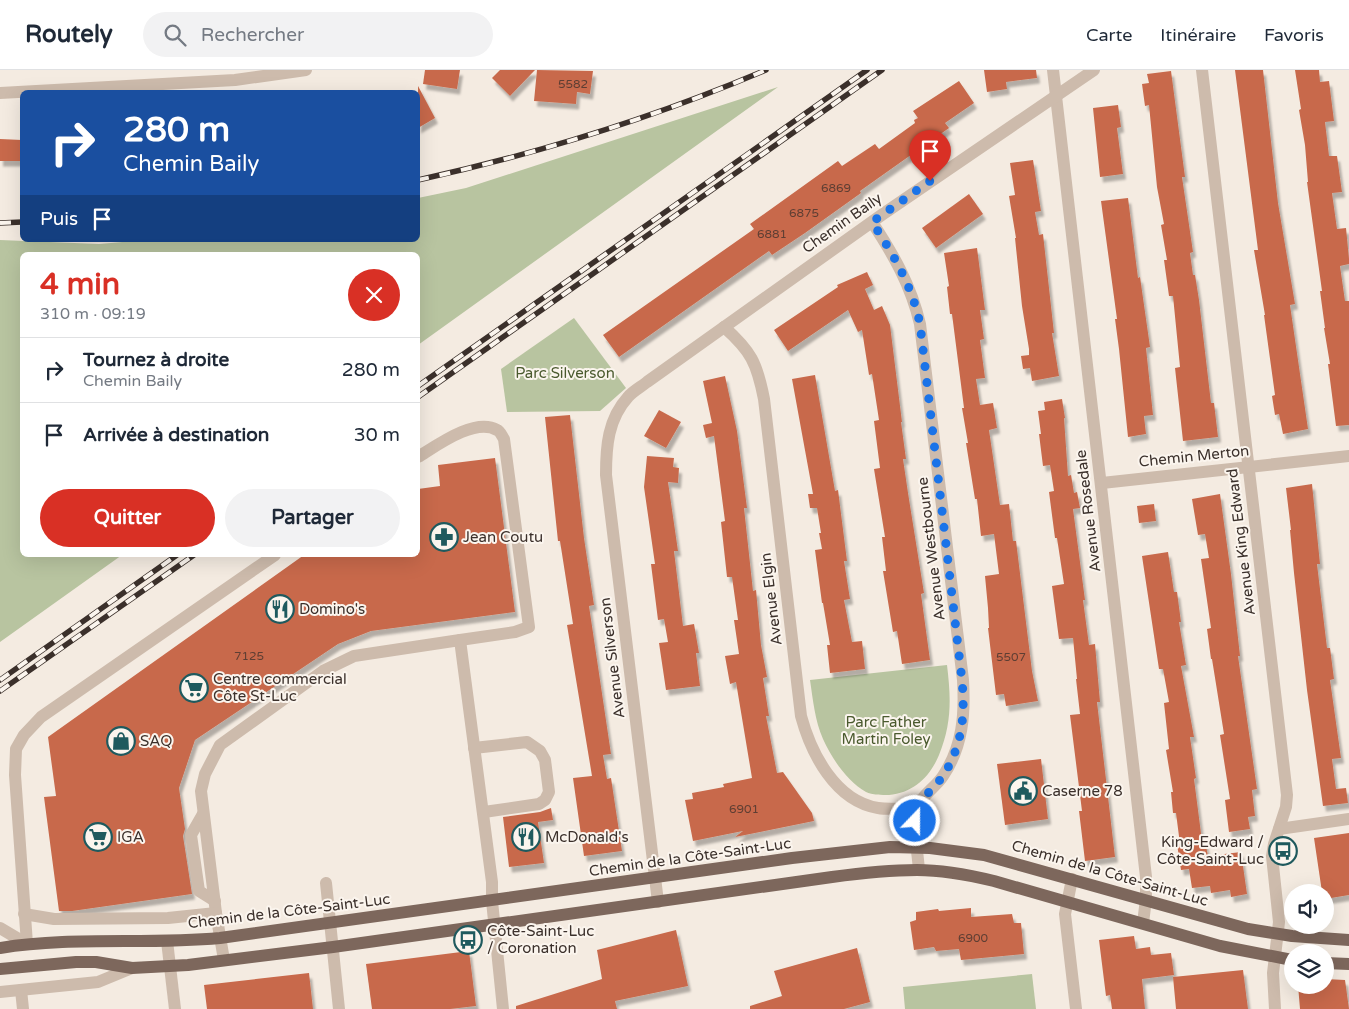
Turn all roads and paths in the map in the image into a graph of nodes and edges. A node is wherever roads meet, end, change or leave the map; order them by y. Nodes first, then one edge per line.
1 (306, 70) edge
2 (1053, 70) edge
3 (1094, 70) edge
4 (1202, 70) edge
5 (54, 90) edge
6 (20, 92) edge
7 (0, 93) edge
8 (1056, 95) junction
9 (872, 222) junction
10 (724, 327) junction
11 (617, 413) joint
12 (420, 456) edge
13 (1349, 456) edge
14 (1248, 466) junction
15 (1102, 483) junction
16 (272, 557) edge
17 (460, 640) junction
18 (474, 748) junction
19 (916, 808) junction
20 (484, 812) junction
21 (1349, 819) edge
22 (1279, 829) junction
23 (917, 847) junction
24 (918, 870) junction
25 (655, 878) junction
26 (1072, 879) junction
27 (326, 883) dead end
28 (1146, 899) junction
29 (492, 900) junction
30 (1067, 901) junction
31 (658, 902) junction
32 (216, 907) junction
33 (24, 914) junction
34 (330, 923) junction
35 (1143, 923) junction
36 (494, 925) junction
37 (0, 928) edge
38 (1278, 934) junction
39 (220, 938) junction
40 (1349, 940) edge
41 (168, 941) junction
42 (27, 944) junction
43 (333, 947) junction
44 (0, 948) edge
45 (1274, 958) junction
46 (1284, 959) edge
47 (224, 960) junction
48 (1334, 963) edge
49 (1349, 964) edge
50 (170, 966) junction
51 (132, 968) junction
52 (0, 969) edge
53 (21, 990) junction
54 (0, 992) edge
55 (22, 1009) edge
56 (175, 1009) edge
57 (339, 1009) edge
58 (503, 1009) edge
59 (1076, 1009) edge
60 (1275, 1009) edge

1 - 5 street
2 - 8 street, Avenue Rosedale
3 - 8 street, Chemin Baily
4 - 14 street, Avenue King Edward
6 - 7 street
8 - 9 street, Chemin Baily
8 - 15 street, Avenue Rosedale
9 - 10 street, Chemin Baily
9 - 19 street, Avenue Westbourne
10 - 11 street, Chemin Baily
10 - 19 street, Avenue Elgin
11 - 25 street, Avenue Silverson
12 - 17 street
13 - 14 street, Chemin Merton
14 - 15 street, Chemin Merton
14 - 22 street, Avenue King Edward
15 - 28 street, Avenue Rosedale
16 - 33 street
17 - 18 street
17 - 32 street
18 - 20 street
18 - 20 street
19 - 23 street
20 - 29 street
21 - 22 street
22 - 38 street, Avenue King Edward
23 - 24 street
23 - 25 main road, Chemin de la Côte-Saint-Luc
23 - 26 main road, Chemin de la Côte-Saint-Luc
24 - 30 main road
24 - 31 main road
25 - 29 main road, Chemin de la Côte-Saint-Luc
25 - 31 street, Avenue Silverson
26 - 28 main road, Chemin de la Côte-Saint-Luc
26 - 30 street
27 - 34 street
28 - 35 street, Avenue Rosedale
28 - 38 main road, Chemin de la Côte-Saint-Luc
29 - 34 main road, Chemin de la Côte-Saint-Luc
29 - 36 street
30 - 35 main road
30 - 59 street
31 - 36 main road
32 - 33 street
32 - 39 street
33 - 42 street
34 - 39 main road, Chemin de la Côte-Saint-Luc
34 - 43 street
35 - 45 main road
36 - 43 main road
36 - 58 street
37 - 42 street
38 - 40 main road, Chemin de la Côte-Saint-Luc
38 - 45 street, Avenue King Edward
39 - 41 main road, Chemin de la Côte-Saint-Luc
39 - 47 street
41 - 42 main road, Chemin de la Côte-Saint-Luc
41 - 50 street
42 - 44 main road, Chemin de la Côte-Saint-Luc
43 - 47 main road
43 - 57 street
45 - 46 main road
45 - 60 street, Avenue King Edward
47 - 50 main road
48 - 49 main road
50 - 51 main road
50 - 56 street
51 - 52 main road
51 - 53 street
53 - 54 street
53 - 55 street

